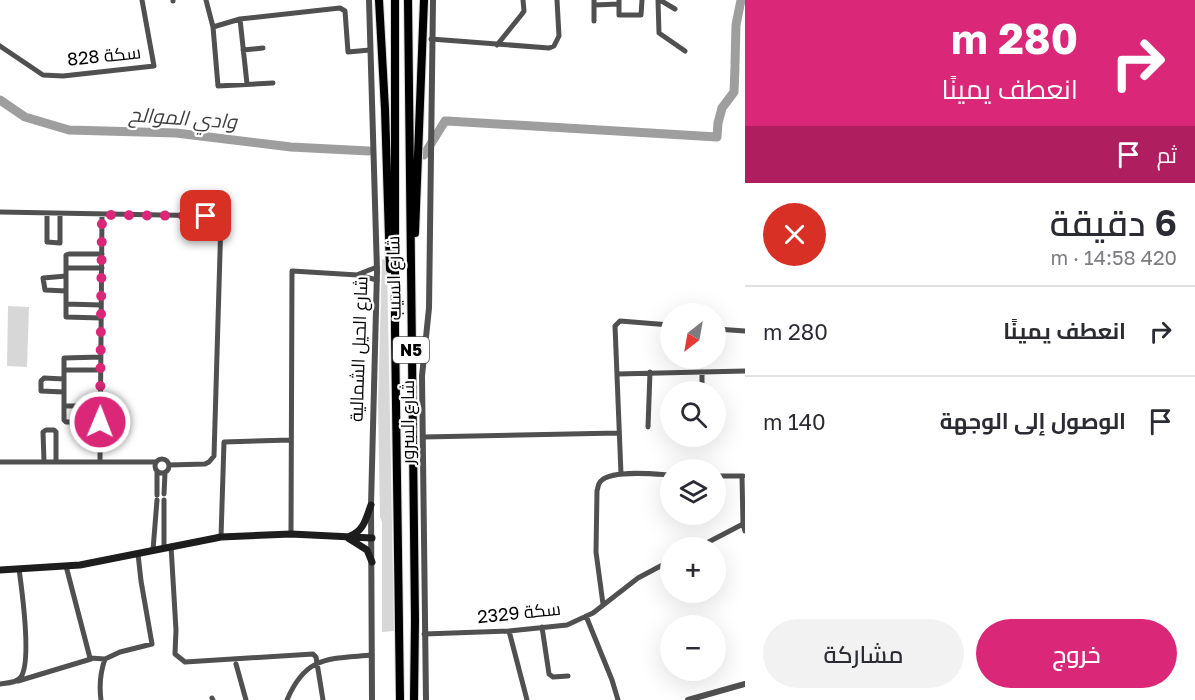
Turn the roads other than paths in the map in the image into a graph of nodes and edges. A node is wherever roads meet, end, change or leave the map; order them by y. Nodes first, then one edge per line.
1 (142, 0) edge
2 (206, 0) edge
3 (369, 0) edge
4 (379, 0) edge
5 (395, 0) edge
6 (408, 0) edge
7 (424, 0) edge
8 (433, 0) edge
9 (523, 0) edge
10 (557, 0) edge
11 (642, 0) edge
12 (659, 0) edge
13 (619, 2) edge
14 (594, 3) edge
15 (675, 9) dead end
16 (240, 19) junction
17 (594, 21) dead end
18 (213, 27) junction
19 (432, 39) junction
20 (497, 45) junction
21 (0, 46) edge
22 (263, 48) dead end
23 (243, 50) junction
24 (370, 50) junction
25 (685, 51) dead end
26 (273, 82) dead end
27 (247, 84) junction
28 (0, 212) edge
29 (47, 213) junction
30 (60, 214) junction
31 (102, 215) junction
32 (102, 254) junction
33 (377, 267) junction
34 (66, 268) junction
35 (102, 268) junction
36 (358, 275) junction
37 (66, 276) junction
38 (377, 280) junction
39 (410, 281) junction
40 (66, 291) junction
41 (66, 304) junction
42 (102, 305) junction
43 (101, 318) junction
44 (660, 324) edge
45 (726, 330) edge
46 (395, 331) junction
47 (745, 331) edge
48 (101, 357) junction
49 (64, 370) junction
50 (101, 370) junction
51 (745, 371) edge
52 (650, 372) junction
53 (702, 372) junction
54 (617, 374) junction
55 (64, 379) junction
56 (702, 381) edge
57 (64, 392) junction
58 (64, 406) junction
59 (101, 406) junction
60 (100, 422) junction
61 (648, 427) dead end
62 (618, 433) junction
63 (423, 437) junction
64 (291, 440) junction
65 (44, 461) junction
66 (56, 461) junction
67 (100, 461) junction
68 (0, 462) edge
69 (156, 462) junction
70 (169, 465) junction
71 (157, 472) junction
72 (165, 473) junction
73 (621, 474) junction
74 (660, 475) edge
75 (726, 476) edge
76 (744, 476) edge
77 (160, 497) junction
78 (371, 505) junction
79 (742, 524) junction
80 (745, 531) edge
81 (291, 534) junction
82 (221, 537) junction
83 (346, 537) junction
84 (718, 537) edge
85 (372, 538) junction
86 (168, 547) junction
87 (153, 550) junction
88 (138, 554) junction
89 (372, 562) junction
90 (66, 566) junction
91 (660, 566) edge
92 (20, 569) junction
93 (0, 570) edge
94 (603, 604) junction
95 (586, 616) junction
96 (542, 627) junction
97 (509, 631) junction
98 (424, 634) junction
99 (372, 655) junction
100 (92, 659) junction
101 (105, 659) junction
102 (236, 664) dead end
103 (316, 664) junction
104 (568, 676) dead end
105 (16, 681) junction
106 (0, 684) edge
107 (745, 684) edge
108 (101, 700) edge
109 (246, 700) edge
110 (287, 700) edge
111 (323, 700) edge
112 (372, 700) edge
113 (400, 700) edge
114 (414, 700) edge
115 (426, 700) edge
116 (527, 700) edge
117 (618, 700) edge
118 (688, 700) edge

1 - 21 street, سكة 828
2 - 18 street
3 - 24 street, شارع الحيل الشمالية
4 - 46 highway
5 - 46 highway, شارع السيب / N5
6 - 39 highway, شارع السيب / N5
7 - 39 highway
8 - 19 street, شارع السرور
9 - 20 street
10 - 20 street
11 - 13 street
12 - 15 street
12 - 25 street
13 - 14 street
14 - 17 street
16 - 18 street
16 - 23 street
16 - 24 street
18 - 27 street
19 - 20 street
19 - 63 street, شارع السرور
22 - 23 street
23 - 27 street
24 - 33 street, شارع الحيل الشمالية
26 - 27 street
28 - 29 street
29 - 30 street
29 - 30 street
30 - 31 street
31 - 32 street
31 - 70 street
32 - 34 street
32 - 35 street
33 - 36 street
33 - 38 street, شارع الحيل الشمالية
34 - 35 street
34 - 37 street
35 - 42 street
36 - 38 street
36 - 64 street
37 - 40 street
37 - 40 street
38 - 78 street, شارع الحيل الشمالية
39 - 114 highway, شارع السيب / N5
40 - 41 street
41 - 42 street
41 - 43 street
42 - 43 street
43 - 48 street
44 - 54 street
45 - 47 street
46 - 113 highway, شارع السيب / N5
48 - 49 street
48 - 50 street
49 - 50 street
49 - 55 street
50 - 59 street
51 - 53 street
52 - 53 street
52 - 54 street
52 - 61 street
53 - 56 street
54 - 62 street
55 - 57 street
55 - 57 street
57 - 58 street
58 - 59 street
58 - 60 street
59 - 60 street
60 - 67 street
62 - 63 street
62 - 73 street
63 - 98 street, شارع السرور
64 - 81 street
64 - 82 street
65 - 66 street
65 - 66 street
65 - 68 street
66 - 67 street
67 - 69 street
69 - 70 street
69 - 71 street
70 - 72 street
71 - 72 street
71 - 77 street
72 - 77 street
73 - 74 street
73 - 94 street
75 - 76 street
76 - 79 street
77 - 86 street
77 - 87 street
78 - 83 main road
78 - 85 street, شارع الحيل الشمالية
79 - 80 street
79 - 84 street
81 - 82 main road
81 - 83 main road
82 - 86 main road
83 - 85 main road
83 - 89 main road
85 - 89 street, شارع الحيل الشمالية
86 - 87 main road
86 - 103 street
87 - 88 main road
88 - 90 main road
88 - 101 street
89 - 99 street, شارع الحيل الشمالية
90 - 92 main road
90 - 100 street
91 - 94 street, سكة 2329
92 - 93 main road
92 - 105 street
94 - 95 street, سكة 2329
95 - 96 street, سكة 2329
95 - 117 street
96 - 97 street, سكة 2329
96 - 104 street
97 - 98 street, سكة 2329
97 - 116 street
98 - 115 street, شارع السرور
99 - 103 street
99 - 112 street, شارع الحيل الشمالية
100 - 101 street
100 - 105 street
101 - 108 street
102 - 109 street
103 - 110 street
103 - 111 street
105 - 106 street
107 - 118 street

